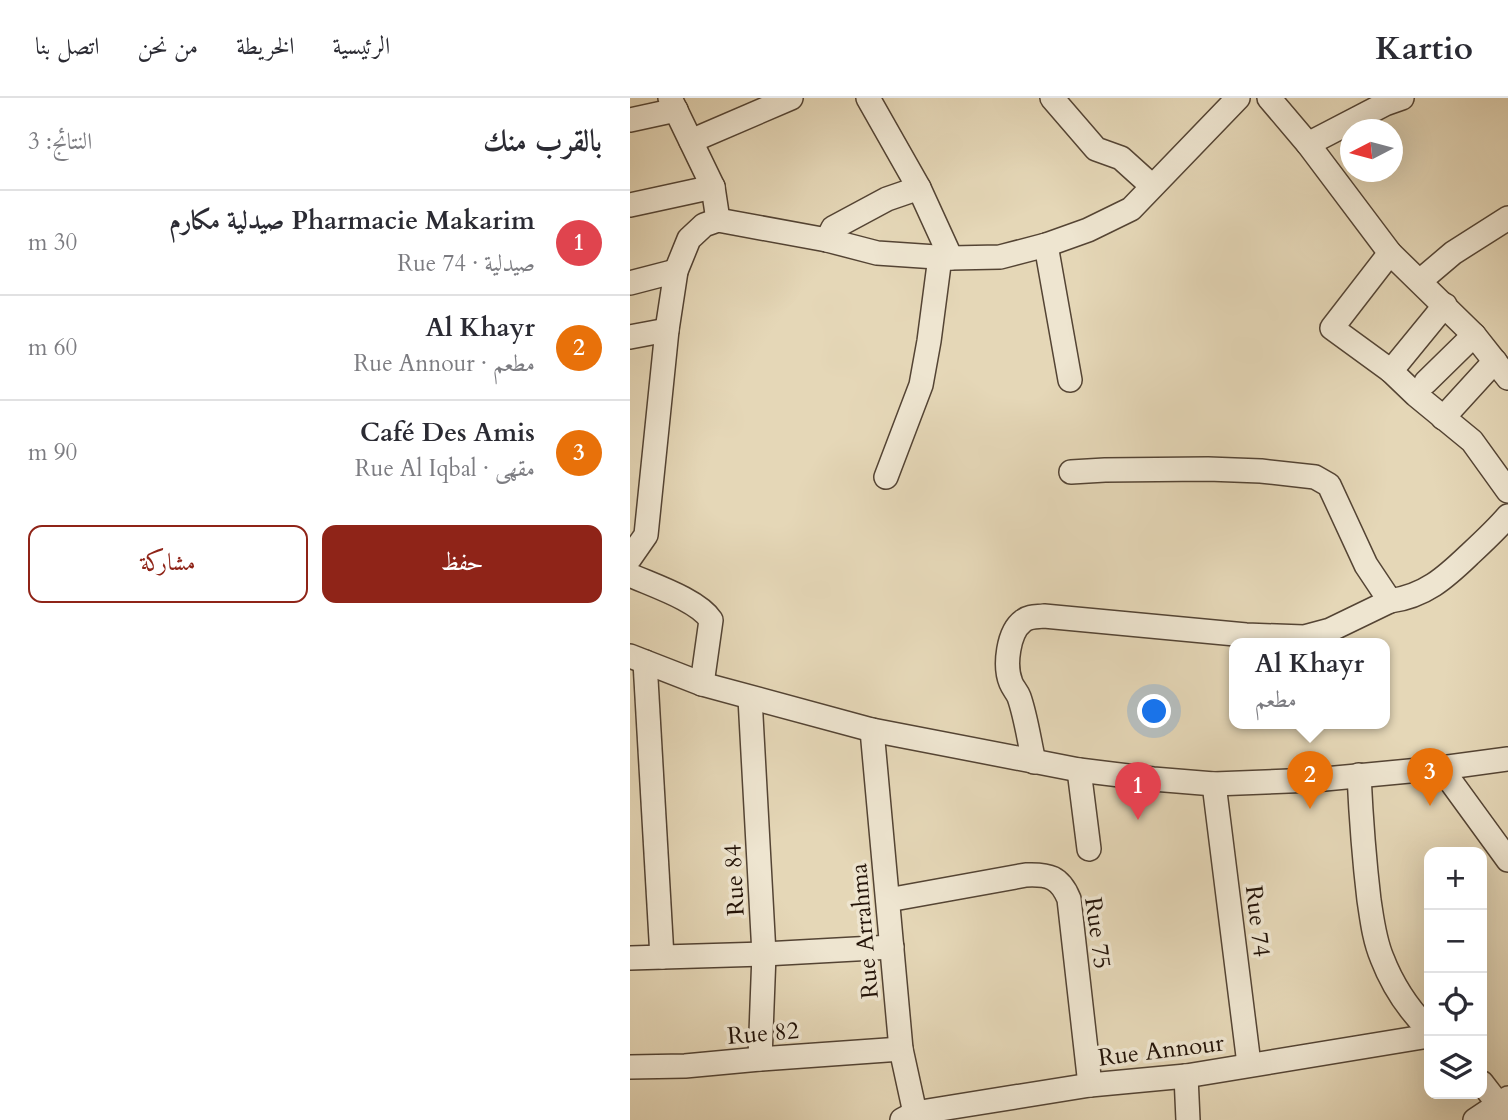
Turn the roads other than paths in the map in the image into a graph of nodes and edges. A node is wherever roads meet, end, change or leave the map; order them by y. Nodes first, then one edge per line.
1 (791, 98) edge
2 (868, 98) edge
3 (1052, 98) edge
4 (1238, 98) edge
5 (1269, 98) edge
6 (1402, 98) edge
7 (673, 104) edge
8 (630, 120) edge
9 (691, 141) junction
10 (1308, 144) junction
11 (1152, 186) junction
12 (713, 187) junction
13 (919, 188) junction
14 (630, 205) edge
15 (1508, 218) edge
16 (718, 220) junction
17 (827, 240) junction
18 (1046, 245) junction
19 (1390, 253) junction
20 (946, 258) junction
21 (676, 271) junction
22 (1420, 281) junction
23 (630, 283) edge
24 (1445, 305) junction
25 (667, 330) junction
26 (1474, 335) junction
27 (630, 337) edge
28 (1502, 370) edge
29 (1391, 371) junction
30 (1070, 380) dead end
31 (1426, 382) dead end
32 (1443, 418) junction
33 (1071, 472) dead end
34 (886, 477) dead end
35 (1508, 491) edge
36 (1508, 516) edge
37 (630, 558) edge
38 (630, 575) edge
39 (1390, 601) junction
40 (638, 659) edge
41 (702, 684) junction
42 (750, 698) junction
43 (872, 730) junction
44 (1508, 759) edge
45 (1034, 762) junction
46 (1441, 768) junction
47 (1079, 770) junction
48 (1359, 775) junction
49 (1214, 784) junction
50 (1089, 849) dead end
51 (1508, 860) edge
52 (888, 900) junction
53 (892, 947) junction
54 (764, 954) junction
55 (662, 957) junction
56 (630, 958) edge
57 (1424, 1024) edge
58 (1424, 1036) edge
59 (901, 1048) junction
60 (760, 1059) junction
61 (1249, 1064) junction
62 (630, 1068) edge
63 (1186, 1076) junction
64 (1090, 1085) junction
65 (1487, 1088) edge
66 (1505, 1107) edge
67 (914, 1118) edge
68 (1188, 1120) edge
69 (1475, 1120) edge

1 - 9 street
2 - 13 street
3 - 11 street
4 - 11 street
5 - 10 street
6 - 10 street
7 - 8 street
7 - 9 street
9 - 12 street
10 - 19 street
11 - 18 street
12 - 14 street
12 - 16 street
13 - 17 street
13 - 20 street
15 - 22 street
16 - 17 street
16 - 21 street
17 - 20 street
18 - 20 street
18 - 30 street
19 - 22 street
19 - 29 street
20 - 34 street
21 - 23 street
21 - 25 street
22 - 24 street
24 - 26 street
24 - 29 street
25 - 27 street
25 - 37 street
26 - 28 street
26 - 31 street
28 - 32 street
29 - 32 street
32 - 35 street
33 - 39 street
36 - 39 street
38 - 41 street
39 - 45 street
40 - 41 street
40 - 55 street
41 - 42 street
42 - 43 street
42 - 54 street, Rue 84
43 - 45 street
43 - 52 street, Rue Arrahma
44 - 46 street
45 - 47 street
46 - 48 street
46 - 51 street
47 - 49 street
47 - 50 street
48 - 49 street
48 - 57 street
49 - 61 street, Rue 74
52 - 53 street, Rue Arrahma
52 - 64 street, Rue 75
53 - 54 street
53 - 59 street, Rue Arrahma
54 - 55 street
54 - 60 street, Rue 84
55 - 56 street
58 - 61 street, Rue Annour
59 - 60 street, Rue 82
59 - 67 street, Rue Arrahma
60 - 62 street, Rue 82
61 - 63 street, Rue Annour
63 - 64 street, Rue Annour
63 - 68 street
64 - 67 street, Rue Annour
65 - 66 street
66 - 69 street

